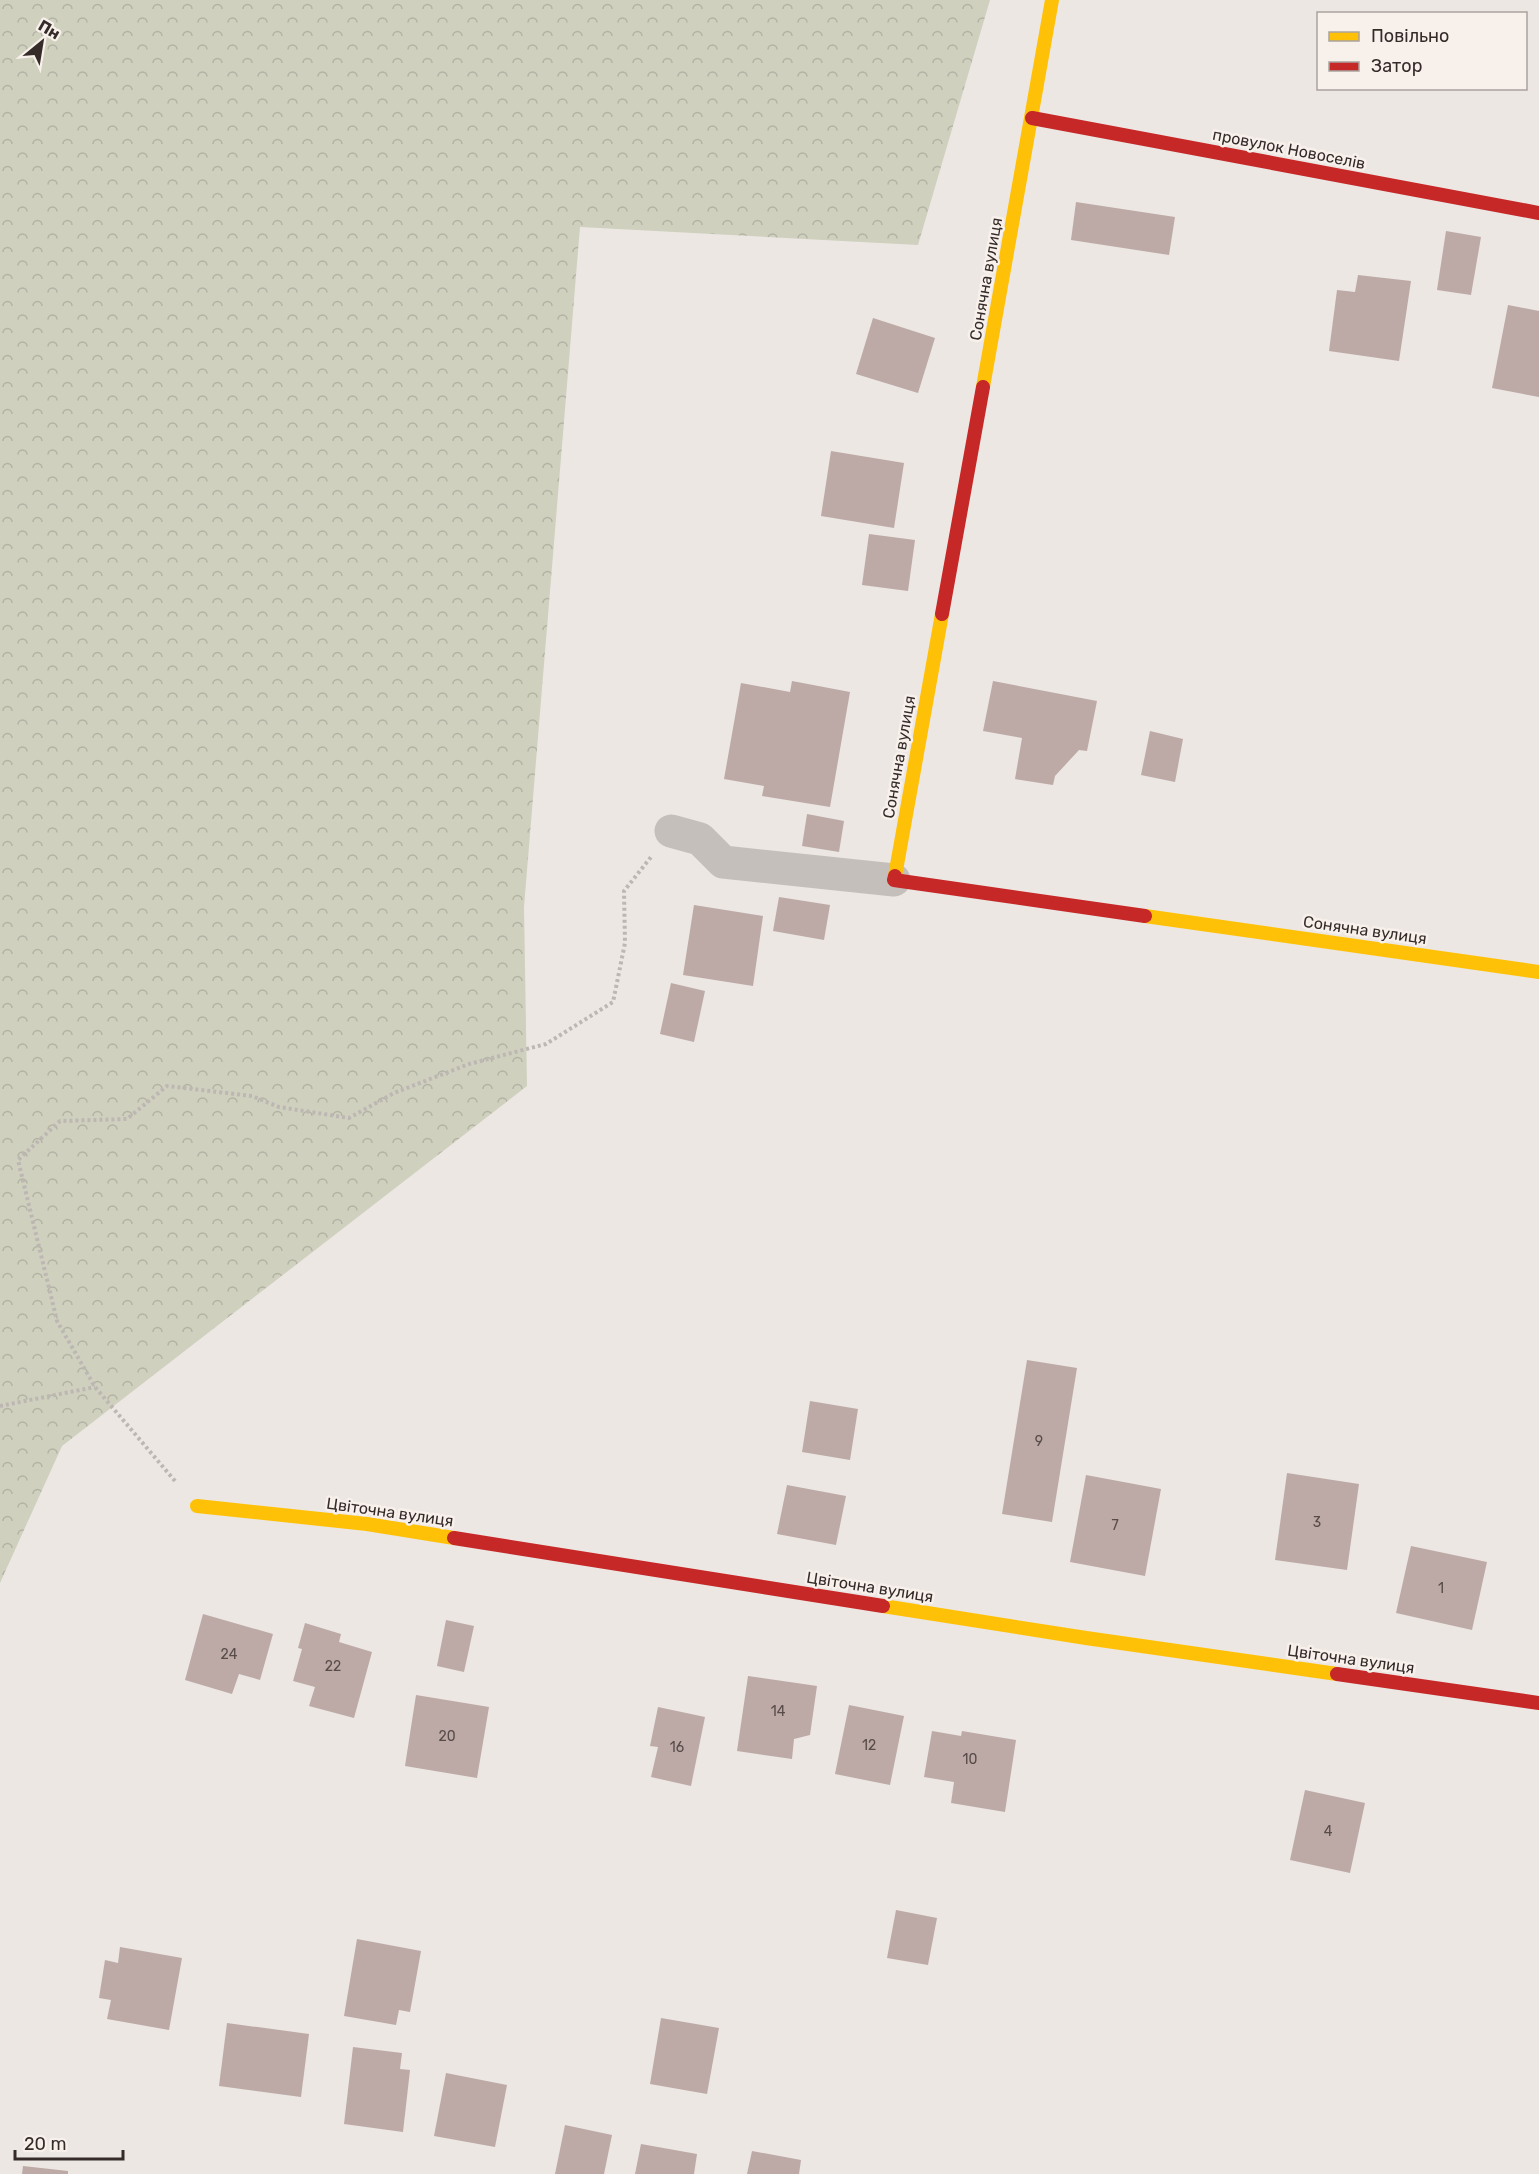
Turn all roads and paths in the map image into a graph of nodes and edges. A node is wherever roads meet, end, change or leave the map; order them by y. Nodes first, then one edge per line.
1 (1052, 0) edge
2 (1032, 118) junction
3 (1539, 213) edge
4 (671, 831) joint
5 (894, 880) junction
6 (1539, 972) edge
7 (95, 1387) junction
8 (0, 1406) edge
9 (197, 1506) joint
10 (1539, 1703) edge

1 - 2 street, Сонячна вулиця
2 - 3 street, провулок Новоселів
2 - 5 street, Сонячна вулиця
4 - 5 street
4 - 7 path
5 - 6 street, Сонячна вулиця
7 - 8 path
7 - 9 path
9 - 10 street, Цвіточна вулиця

